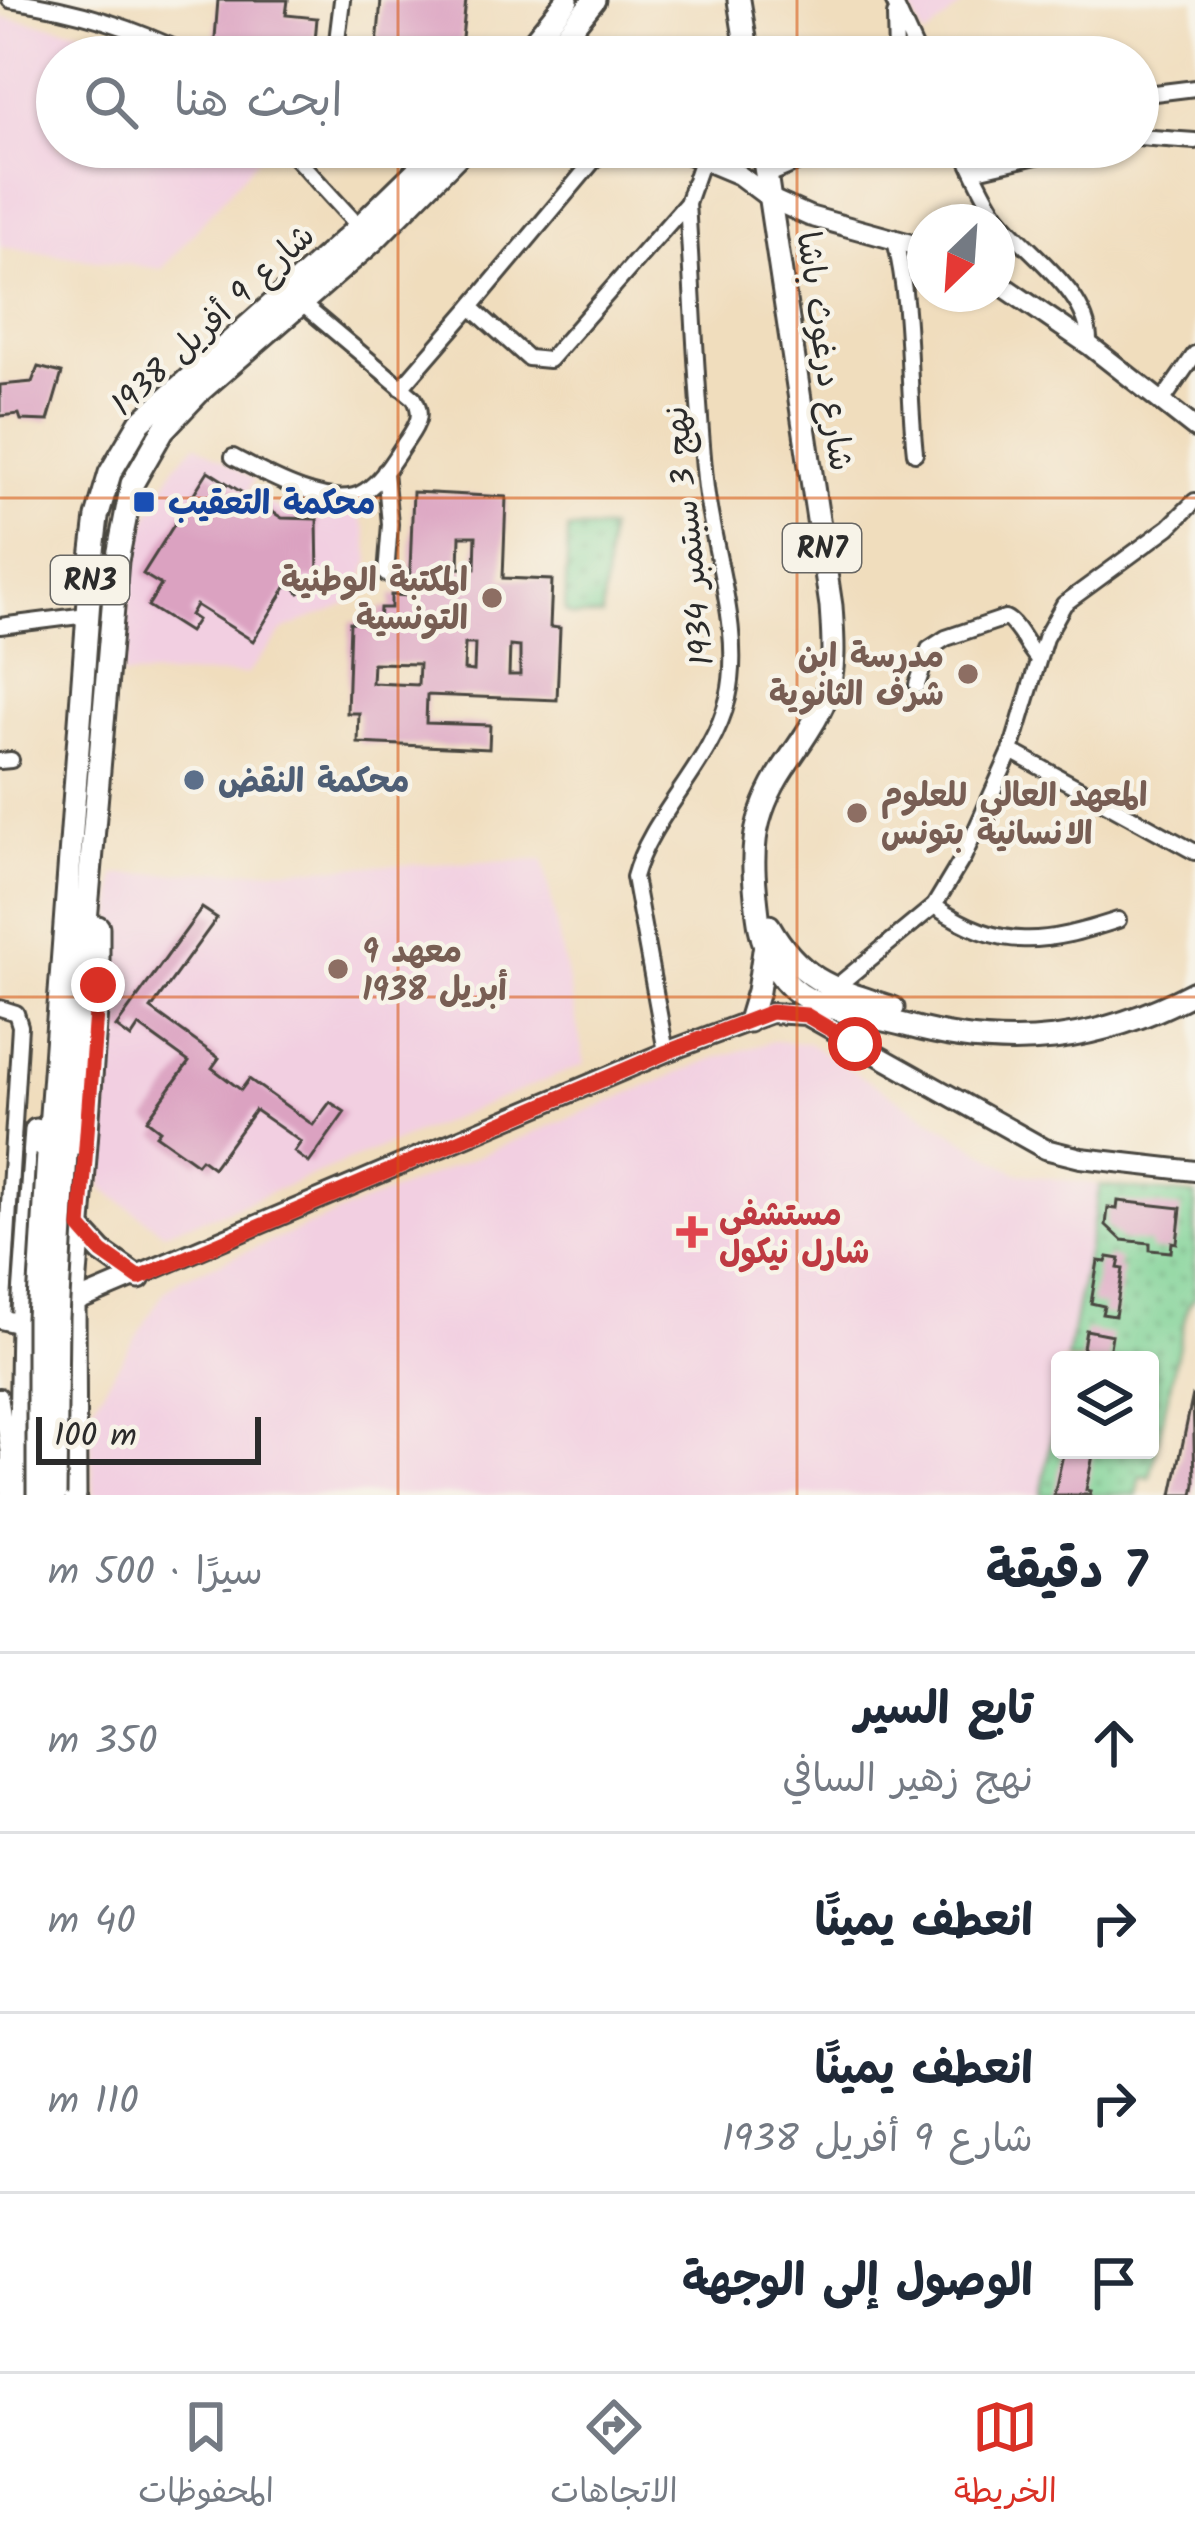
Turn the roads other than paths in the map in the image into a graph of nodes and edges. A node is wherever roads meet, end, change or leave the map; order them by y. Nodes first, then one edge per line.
1 (10, 0) edge
2 (341, 0) edge
3 (567, 0) edge
4 (594, 0) edge
5 (739, 0) edge
6 (894, 2) edge
7 (150, 36) edge
8 (337, 36) edge
9 (547, 36) edge
10 (555, 36) edge
11 (745, 36) edge
12 (895, 36) edge
13 (909, 36) edge
14 (1195, 88) edge
15 (1159, 92) edge
16 (1159, 138) edge
17 (1195, 141) edge
18 (305, 168) edge
19 (423, 168) edge
20 (442, 168) edge
21 (587, 168) edge
22 (699, 168) edge
23 (722, 168) edge
24 (765, 168) edge
25 (785, 168) edge
26 (972, 168) edge
27 (986, 168) edge
28 (974, 171) junction
29 (766, 176) junction
30 (771, 200) junction
31 (687, 202) junction
32 (366, 234) junction
33 (896, 240) junction
34 (907, 243) edge
35 (1015, 294) edge
36 (294, 297) junction
37 (470, 307) junction
38 (1089, 345) junction
39 (1195, 354) edge
40 (401, 388) junction
41 (1163, 400) junction
42 (1195, 428) edge
43 (915, 453) dead end
44 (233, 458) dead end
45 (386, 471) junction
46 (1195, 501) edge
47 (386, 574) dead end
48 (87, 614) junction
49 (0, 626) edge
50 (1038, 659) junction
51 (916, 685) dead end
52 (1011, 751) junction
53 (97, 786) junction
54 (72, 790) junction
55 (1195, 852) edge
56 (757, 904) junction
57 (934, 906) junction
58 (1118, 920) dead end
59 (765, 943) junction
60 (1195, 992) edge
61 (820, 1002) junction
62 (0, 1008) edge
63 (749, 1021) junction
64 (667, 1052) junction
65 (7, 1123) edge
66 (57, 1154) junction
67 (1195, 1171) edge
68 (80, 1227) junction
69 (139, 1278) junction
70 (74, 1303) junction
71 (8, 1321) edge
72 (74, 1357) junction
73 (0, 1396) edge
74 (8, 1495) edge
75 (19, 1495) edge
76 (38, 1495) edge
77 (55, 1495) edge
78 (75, 1495) edge

1 - 7 street
2 - 8 street
3 - 9 main road
4 - 10 main road
5 - 11 main road
6 - 12 street
6 - 13 street
14 - 15 street
16 - 17 street
18 - 32 street
19 - 32 main road, شارع 9 أفريل 1938 / RN3
20 - 32 main road, شارع 9 أفريل 1938 / RN3
21 - 37 street
22 - 31 street
23 - 30 street
24 - 29 main road, شارع درغوث باشا / RN7
25 - 29 street
26 - 28 street
27 - 28 street
28 - 38 street
29 - 30 main road, شارع درغوث باشا / RN7
30 - 33 street
30 - 56 main road, شارع درغوث باشا / RN7
31 - 37 street
31 - 64 street, نهج 3 سبتمبر 1934
32 - 36 main road, شارع 9 أفريل 1938 / RN3
33 - 34 street
33 - 43 street
35 - 38 street
36 - 40 street
36 - 48 main road, شارع 9 أفريل 1938 / RN3
36 - 53 main road, شارع 9 أفريل 1938 / RN3
37 - 40 street
38 - 41 street
39 - 41 street
40 - 45 street
41 - 42 street
44 - 45 street
45 - 47 street
46 - 50 street
48 - 49 street
48 - 54 main road, شارع 9 أفريل 1938 / RN3
50 - 51 street
50 - 52 street
52 - 55 street
52 - 57 street
53 - 66 main road, شارع 9 أفريل 1938 / RN3
53 - 68 main road, شارع 9 أفريل 1938
54 - 66 main road, شارع 9 أفريل 1938 / RN3
54 - 71 main road, شارع 9 أفريل 1938
56 - 59 main road, شارع درغوث باشا / RN7
56 - 61 main road, شارع درغوث باشا / RN7
57 - 58 street
57 - 61 street
59 - 61 main road, شارع درغوث باشا / RN7
59 - 63 main road
60 - 61 main road, RN7
61 - 63 street
61 - 67 street
62 - 65 street
63 - 64 street
64 - 69 street
65 - 71 street
66 - 76 main road, شارع 9 أفريل 1938 / RN3, bridge
66 - 77 main road, شارع 9 أفريل 1938 / RN3, bridge
68 - 69 main road
68 - 70 main road, شارع 9 أفريل 1938
69 - 70 street
70 - 71 street
70 - 72 main road, شارع 9 أفريل 1938
71 - 72 main road
71 - 75 main road, شارع 9 أفريل 1938
72 - 78 main road, شارع 9 أفريل 1938
73 - 74 street

